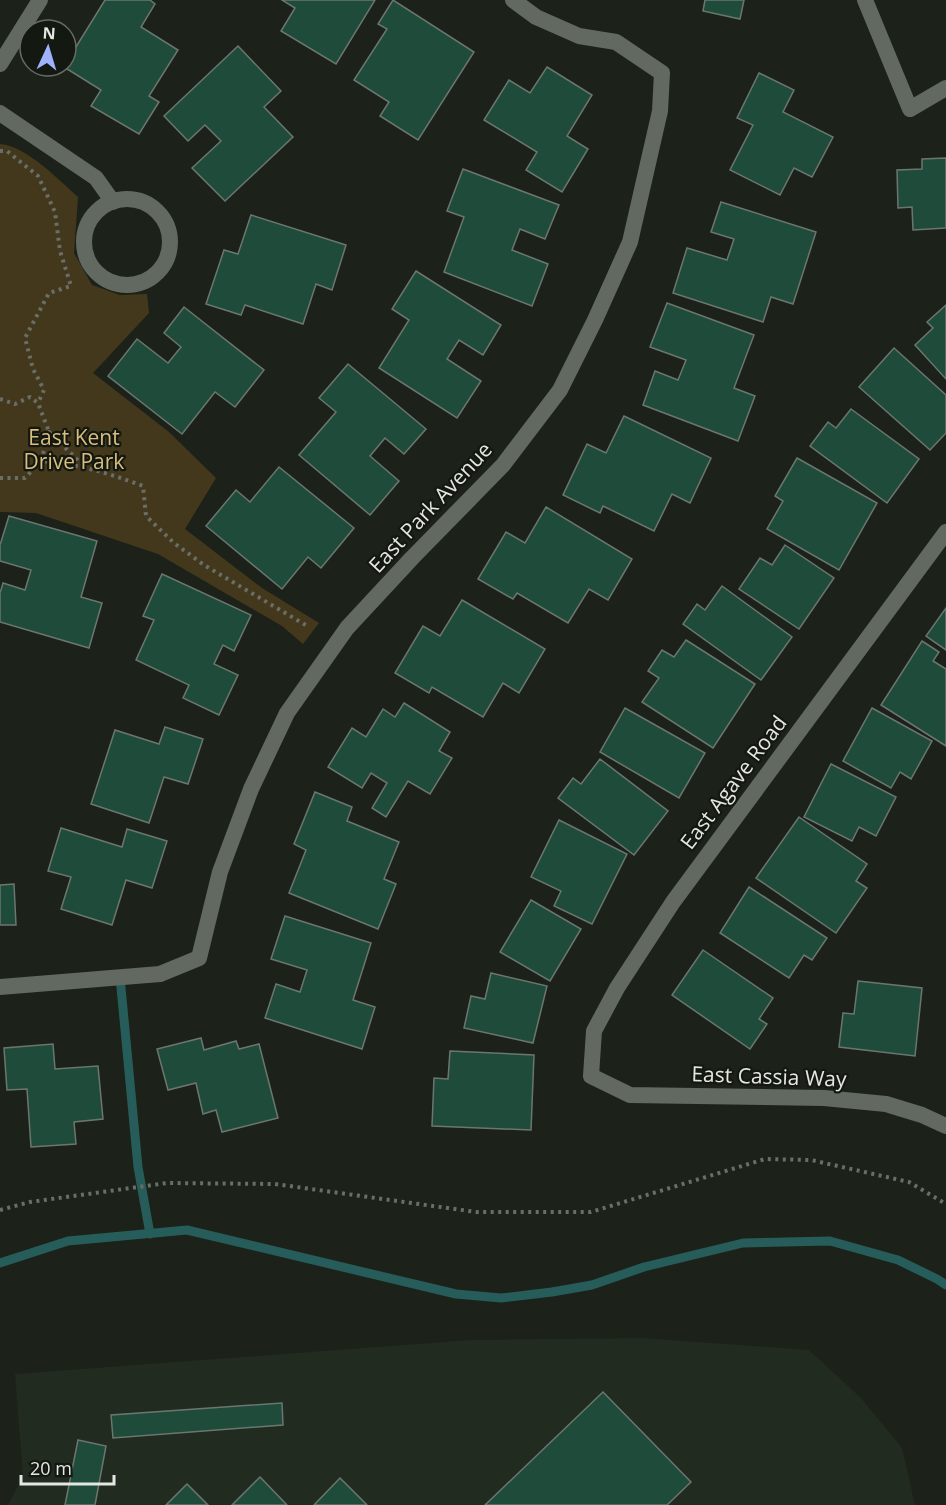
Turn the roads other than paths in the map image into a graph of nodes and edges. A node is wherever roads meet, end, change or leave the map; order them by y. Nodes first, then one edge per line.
1 (40, 0) edge
2 (513, 0) edge
3 (865, 0) edge
4 (0, 64) edge
5 (946, 88) edge
6 (0, 113) edge
7 (113, 202) junction
8 (946, 532) edge
9 (0, 987) edge
10 (591, 1076) joint
11 (946, 1126) edge

1 - 4 street
2 - 9 street, East Park Avenue
3 - 5 street
6 - 7 street
7 - 7 street
8 - 10 street, East Agave Road
10 - 11 street, East Cassia Way

